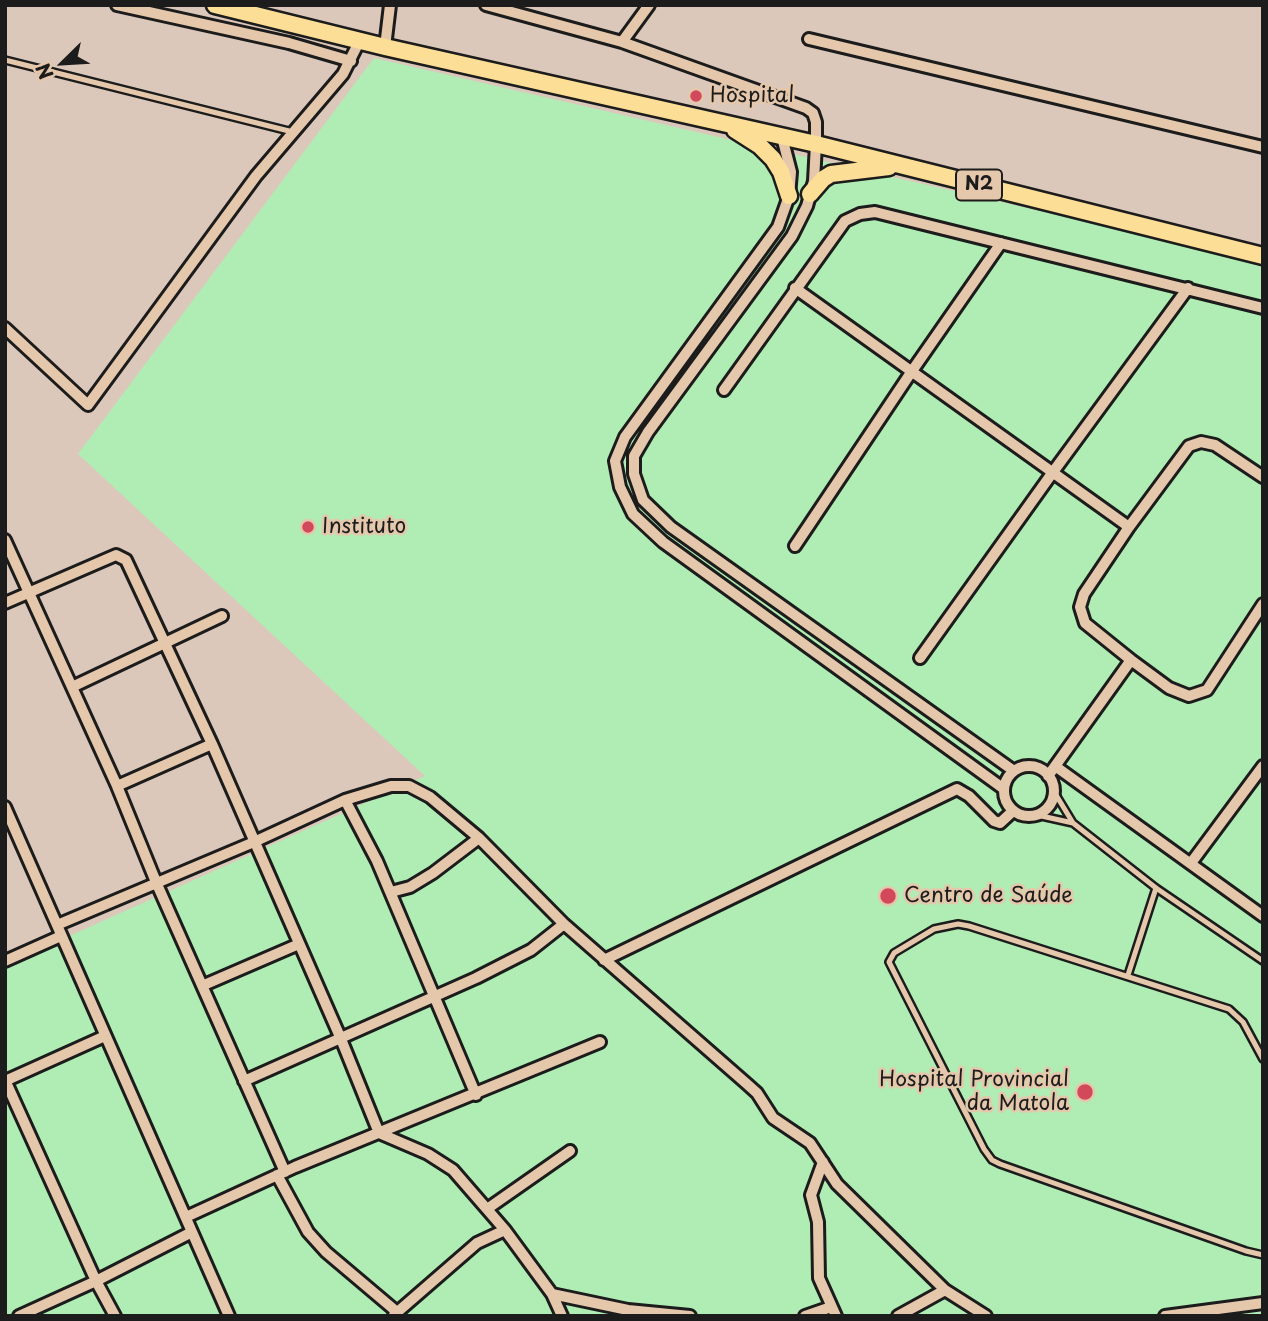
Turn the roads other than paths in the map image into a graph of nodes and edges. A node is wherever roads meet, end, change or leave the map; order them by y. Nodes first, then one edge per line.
1 (117, 5) edge
2 (215, 5) edge
3 (390, 5) edge
4 (486, 5) edge
5 (649, 5) edge
6 (808, 39) dead end
7 (359, 40) junction
8 (622, 42) junction
9 (385, 47) junction
10 (5, 60) edge
11 (351, 61) junction
12 (724, 124) junction
13 (293, 132) junction
14 (782, 137) junction
15 (816, 144) junction
16 (1263, 146) edge
17 (906, 166) junction
18 (810, 194) junction
19 (789, 196) junction
20 (1002, 243) junction
21 (1263, 256) edge
22 (795, 288) junction
23 (1188, 288) junction
24 (1263, 308) edge
25 (5, 328) edge
26 (912, 371) junction
27 (724, 390) dead end
28 (1053, 472) junction
29 (1262, 473) edge
30 (1129, 527) junction
31 (5, 540) edge
32 (795, 546) dead end
33 (29, 593) junction
34 (5, 603) edge
35 (1261, 612) edge
36 (222, 616) dead end
37 (165, 643) junction
38 (920, 658) dead end
39 (1131, 660) junction
40 (72, 687) junction
41 (212, 744) junction
42 (1055, 766) junction
43 (1263, 766) edge
44 (1014, 771) junction
45 (1048, 776) junction
46 (117, 786) junction
47 (1004, 789) junction
48 (1053, 790) junction
49 (345, 800) junction
50 (5, 807) edge
51 (1013, 811) junction
52 (1037, 815) junction
53 (1073, 823) junction
54 (478, 838) junction
55 (254, 842) junction
56 (1191, 863) junction
57 (156, 882) junction
58 (1156, 887) junction
59 (391, 892) junction
60 (1263, 916) edge
61 (564, 924) junction
62 (57, 925) junction
63 (61, 936) junction
64 (299, 944) junction
65 (604, 960) junction
66 (5, 961) edge
67 (1263, 961) edge
68 (1128, 975) junction
69 (204, 985) junction
70 (434, 997) junction
71 (105, 1036) junction
72 (341, 1039) junction
73 (600, 1042) dead end
74 (1263, 1059) edge
75 (5, 1081) edge
76 (244, 1081) junction
77 (476, 1095) junction
78 (379, 1133) junction
79 (570, 1151) dead end
80 (823, 1162) junction
81 (281, 1174) junction
82 (487, 1209) junction
83 (186, 1217) junction
84 (505, 1230) junction
85 (192, 1232) junction
86 (1263, 1255) edge
87 (96, 1281) junction
88 (946, 1290) junction
89 (552, 1294) junction
90 (1263, 1303) edge
91 (833, 1312) edge
92 (395, 1314) edge
93 (19, 1316) edge
94 (115, 1316) edge
95 (229, 1316) edge
96 (561, 1316) edge
97 (690, 1316) edge
98 (805, 1316) edge
99 (898, 1316) edge
100 (986, 1316) edge
101 (1165, 1316) edge

1 - 11 street
2 - 7 main road, N2
3 - 9 street
4 - 8 street
5 - 8 street
6 - 16 street
7 - 9 main road, N2
7 - 11 street
8 - 15 street
9 - 12 main road, N2
10 - 13 lane
11 - 13 street
12 - 14 main road, N2
12 - 19 main road
13 - 25 street
14 - 15 main road, N2
14 - 19 street
15 - 17 main road, N2
15 - 18 street
17 - 18 main road
17 - 21 main road, N2
18 - 44 street
19 - 47 street
20 - 22 street
20 - 23 street
20 - 26 street
22 - 26 street
22 - 27 street
23 - 24 street
23 - 28 street
26 - 28 street
26 - 32 street
28 - 30 street
28 - 38 street
29 - 30 street
30 - 39 street
31 - 33 street
33 - 34 street
33 - 37 street
33 - 40 street
35 - 39 street
36 - 37 street
37 - 40 street
37 - 41 street
39 - 42 street
40 - 46 street
41 - 46 street
41 - 55 street
42 - 45 street
42 - 56 street
43 - 56 street
44 - 45 street
44 - 47 street
45 - 48 street
46 - 57 street
47 - 51 street
48 - 52 street
48 - 53 lane
49 - 54 street
49 - 55 street
49 - 59 street
50 - 62 street
51 - 52 street
51 - 65 street
52 - 53 lane
53 - 58 lane
54 - 59 street
54 - 61 street
55 - 57 street
55 - 64 street
56 - 60 street
57 - 62 street
57 - 69 street
58 - 67 lane
58 - 68 lane
59 - 70 street
61 - 65 street
61 - 70 street
62 - 63 street
63 - 66 street
63 - 71 street
64 - 69 street
64 - 72 street
65 - 80 street
68 - 74 lane
68 - 86 lane
69 - 76 street
70 - 72 street
70 - 77 street
71 - 75 street
71 - 83 street
72 - 76 street
72 - 78 street
73 - 77 street
75 - 87 street
76 - 81 street
77 - 78 street
78 - 81 street
78 - 82 street
79 - 82 street
80 - 88 street
80 - 91 street
81 - 83 street
81 - 92 street
82 - 84 street
83 - 85 street
84 - 89 street
84 - 92 street
85 - 87 street
85 - 95 street
87 - 93 street
87 - 94 street
88 - 99 street
88 - 100 street
89 - 96 street
89 - 97 street
90 - 101 street
91 - 98 street

